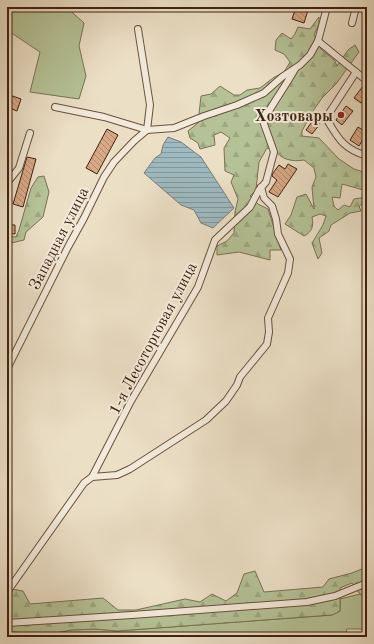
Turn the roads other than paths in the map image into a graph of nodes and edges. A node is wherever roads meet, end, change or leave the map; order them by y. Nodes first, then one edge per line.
1 (327, 7) edge
2 (356, 7) edge
3 (352, 23) dead end
4 (138, 29) dead end
5 (318, 41) junction
6 (295, 69) junction
7 (356, 72) junction
8 (367, 81) edge
9 (55, 107) dead end
10 (148, 130) junction
11 (30, 133) dead end
12 (367, 156) edge
13 (7, 183) edge
14 (261, 187) junction
15 (7, 369) edge
16 (92, 477) junction
17 (367, 583) edge
18 (7, 592) edge
19 (7, 623) edge

1 - 5 street
2 - 3 street
4 - 10 street
5 - 6 street
5 - 7 street
6 - 10 street
6 - 14 street, 1-я Лесоторговая улица
7 - 8 street
7 - 12 street
9 - 10 street
10 - 15 street, Западная улица
11 - 13 street
14 - 16 street, 1-я Лесоторговая улица
14 - 16 street
16 - 18 street, 1-я Лесоторговая улица
17 - 19 street

